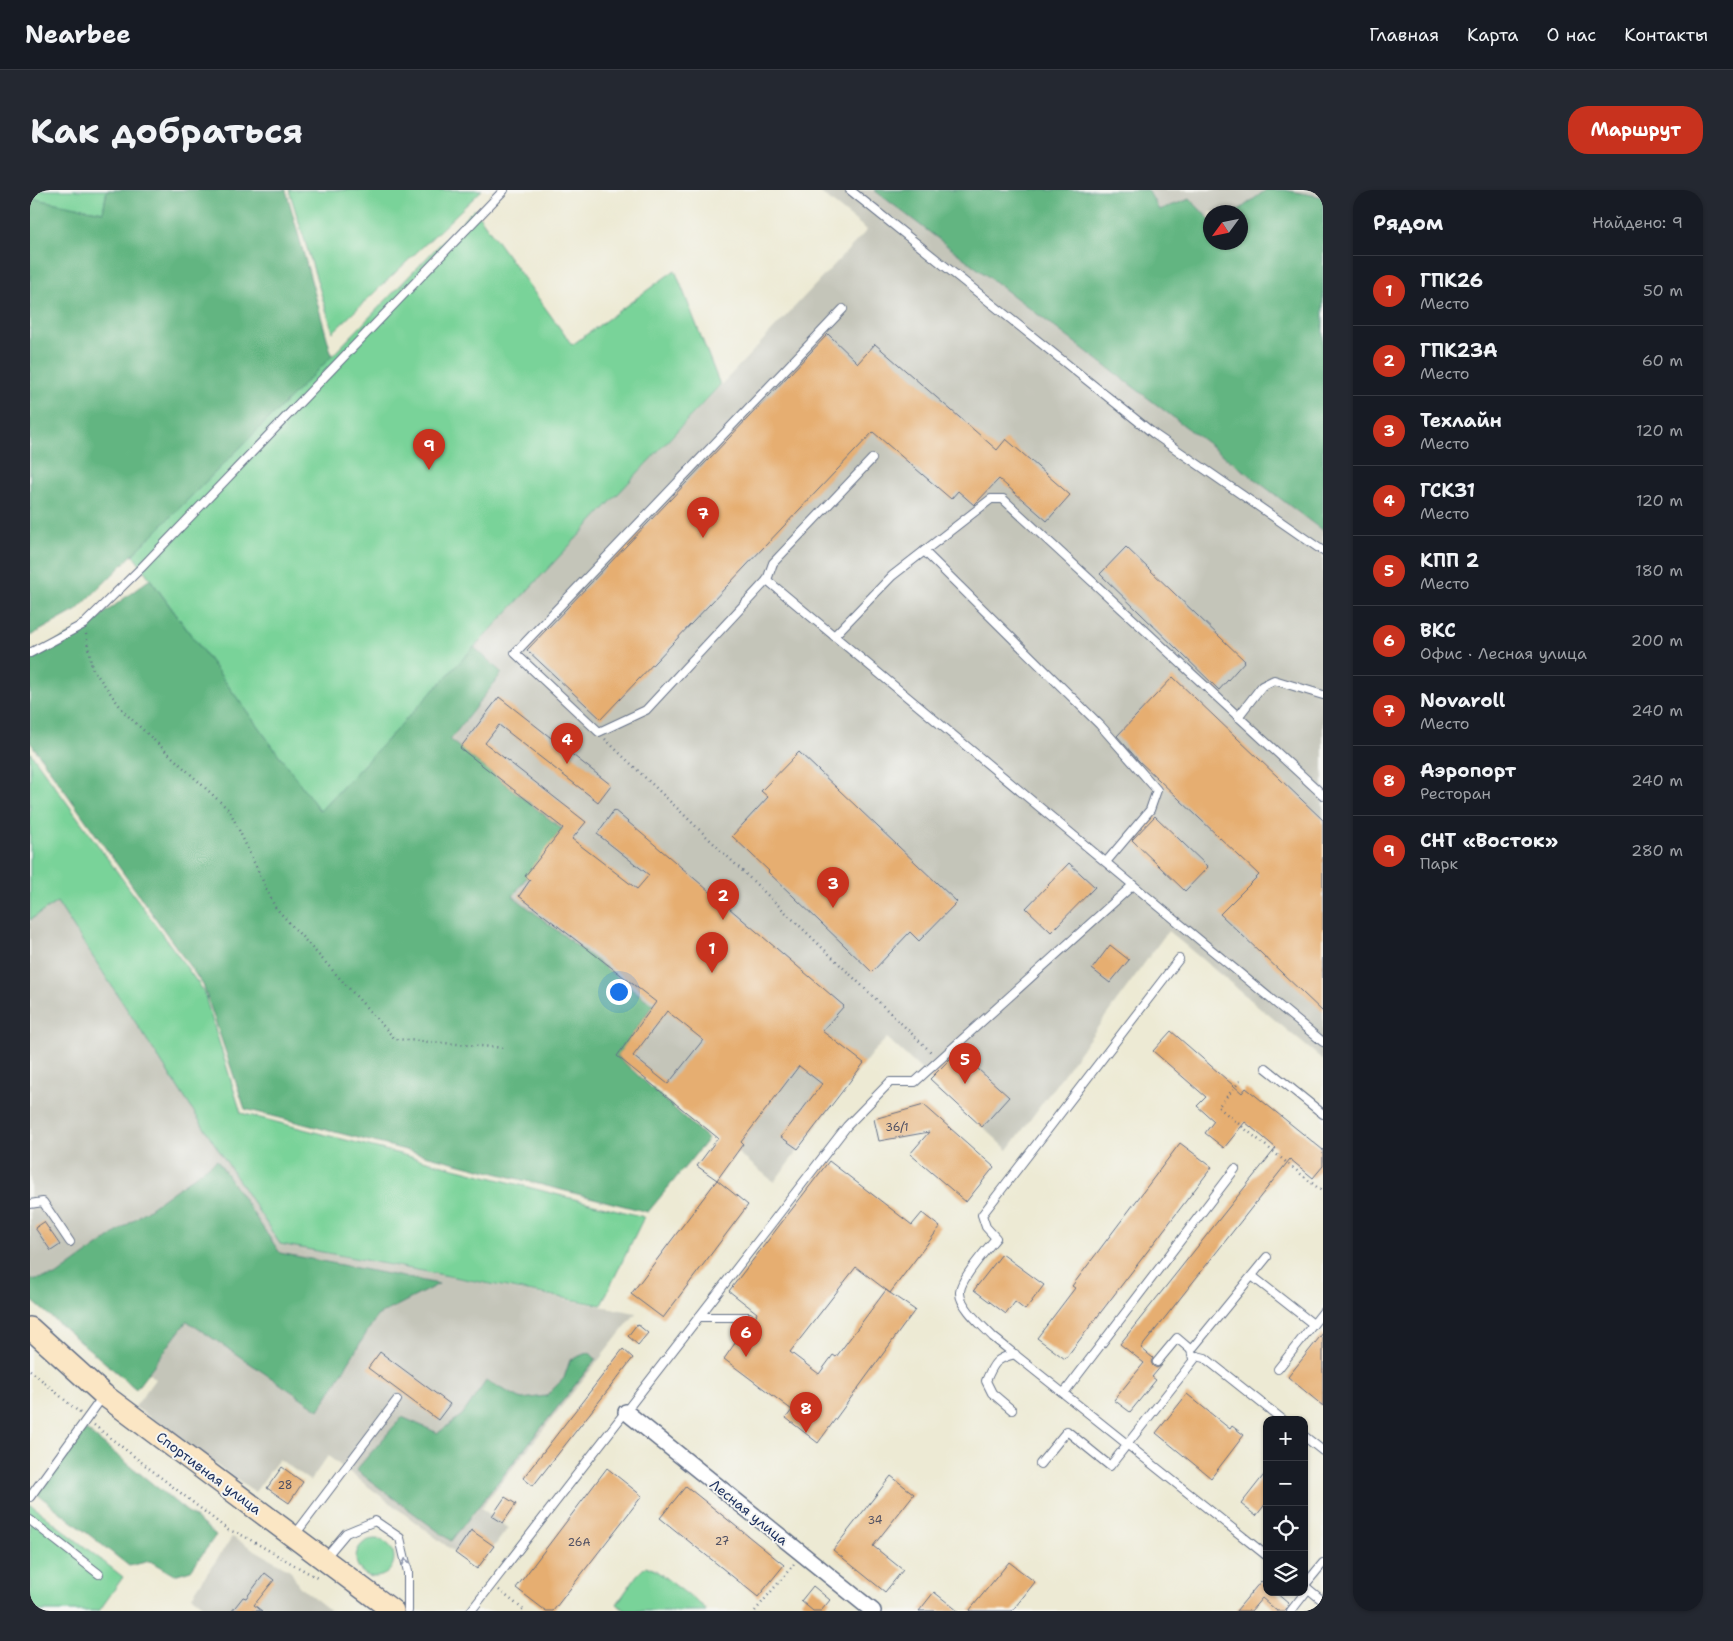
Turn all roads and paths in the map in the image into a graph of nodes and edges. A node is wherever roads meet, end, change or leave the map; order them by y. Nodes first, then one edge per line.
1 (504, 190) edge
2 (850, 190) edge
3 (843, 309) dead end
4 (872, 459) dead end
5 (1323, 551) edge
6 (924, 552) junction
7 (767, 580) junction
8 (84, 624) junction
9 (834, 636) junction
10 (30, 653) edge
11 (1323, 695) edge
12 (1238, 717) junction
13 (599, 732) junction
14 (1323, 795) edge
15 (1106, 862) junction
16 (1133, 885) junction
17 (1179, 959) dead end
18 (1323, 1042) edge
19 (505, 1048) dead end
20 (939, 1060) junction
21 (1266, 1068) dead end
22 (1240, 1081) dead end
23 (1323, 1114) edge
24 (1235, 1169) dead end
25 (1323, 1192) edge
26 (30, 1204) edge
27 (70, 1242) dead end
28 (1266, 1256) dead end
29 (1252, 1276) junction
30 (1323, 1312) edge
31 (699, 1317) junction
32 (749, 1317) dead end
33 (1313, 1324) junction
34 (30, 1328) edge
35 (1191, 1350) junction
36 (1015, 1354) junction
37 (1193, 1359) junction
38 (1157, 1362) dead end
39 (30, 1370) edge
40 (1278, 1370) dead end
41 (1064, 1394) junction
42 (104, 1395) junction
43 (397, 1400) dead end
44 (1012, 1410) dead end
45 (626, 1412) junction
46 (1278, 1416) edge
47 (87, 1420) junction
48 (1308, 1439) edge
49 (1127, 1444) junction
50 (1323, 1451) edge
51 (1040, 1464) dead end
52 (30, 1497) edge
53 (30, 1520) edge
54 (294, 1536) junction
55 (1263, 1553) edge
56 (802, 1555) junction
57 (324, 1560) junction
58 (1323, 1563) edge
59 (100, 1574) dead end
60 (1308, 1581) edge
61 (325, 1582) dead end
62 (491, 1585) junction
63 (1308, 1589) edge
64 (1302, 1596) edge
65 (1323, 1601) edge
66 (392, 1611) edge
67 (408, 1611) edge
68 (471, 1611) edge
69 (525, 1611) edge
70 (755, 1611) edge
71 (872, 1611) edge
72 (1290, 1611) edge

1 - 8 lane
2 - 5 lane
3 - 13 lane
4 - 7 lane
6 - 9 lane
6 - 12 lane
6 - 15 lane
7 - 9 lane
7 - 13 lane
8 - 10 lane
8 - 19 path
9 - 15 lane
11 - 12 lane
12 - 14 lane
13 - 20 path
15 - 16 lane
16 - 18 lane
16 - 20 lane
17 - 36 lane
20 - 31 lane
21 - 23 lane
22 - 25 path
24 - 41 lane
26 - 27 lane
28 - 29 lane
29 - 33 lane
29 - 35 lane
30 - 33 lane
31 - 32 lane
31 - 45 lane
33 - 40 lane
34 - 42 street, Спортивная улица
35 - 37 lane
35 - 38 lane
36 - 41 lane
36 - 44 lane
37 - 46 lane
37 - 49 lane
39 - 47 path
41 - 49 lane
42 - 47 lane
42 - 54 street, Спортивная улица
43 - 54 lane
45 - 56 street, Лесная улица
45 - 62 lane
47 - 52 lane
47 - 61 path
48 - 50 lane
49 - 51 lane
49 - 55 lane
53 - 59 lane
54 - 57 street, Спортивная улица
56 - 70 path
56 - 71 street, Лесная улица
57 - 66 street, Спортивная улица
67 -> 57 lane
58 - 60 lane
62 - 68 lane
62 - 69 path
63 - 65 lane
64 - 72 lane

